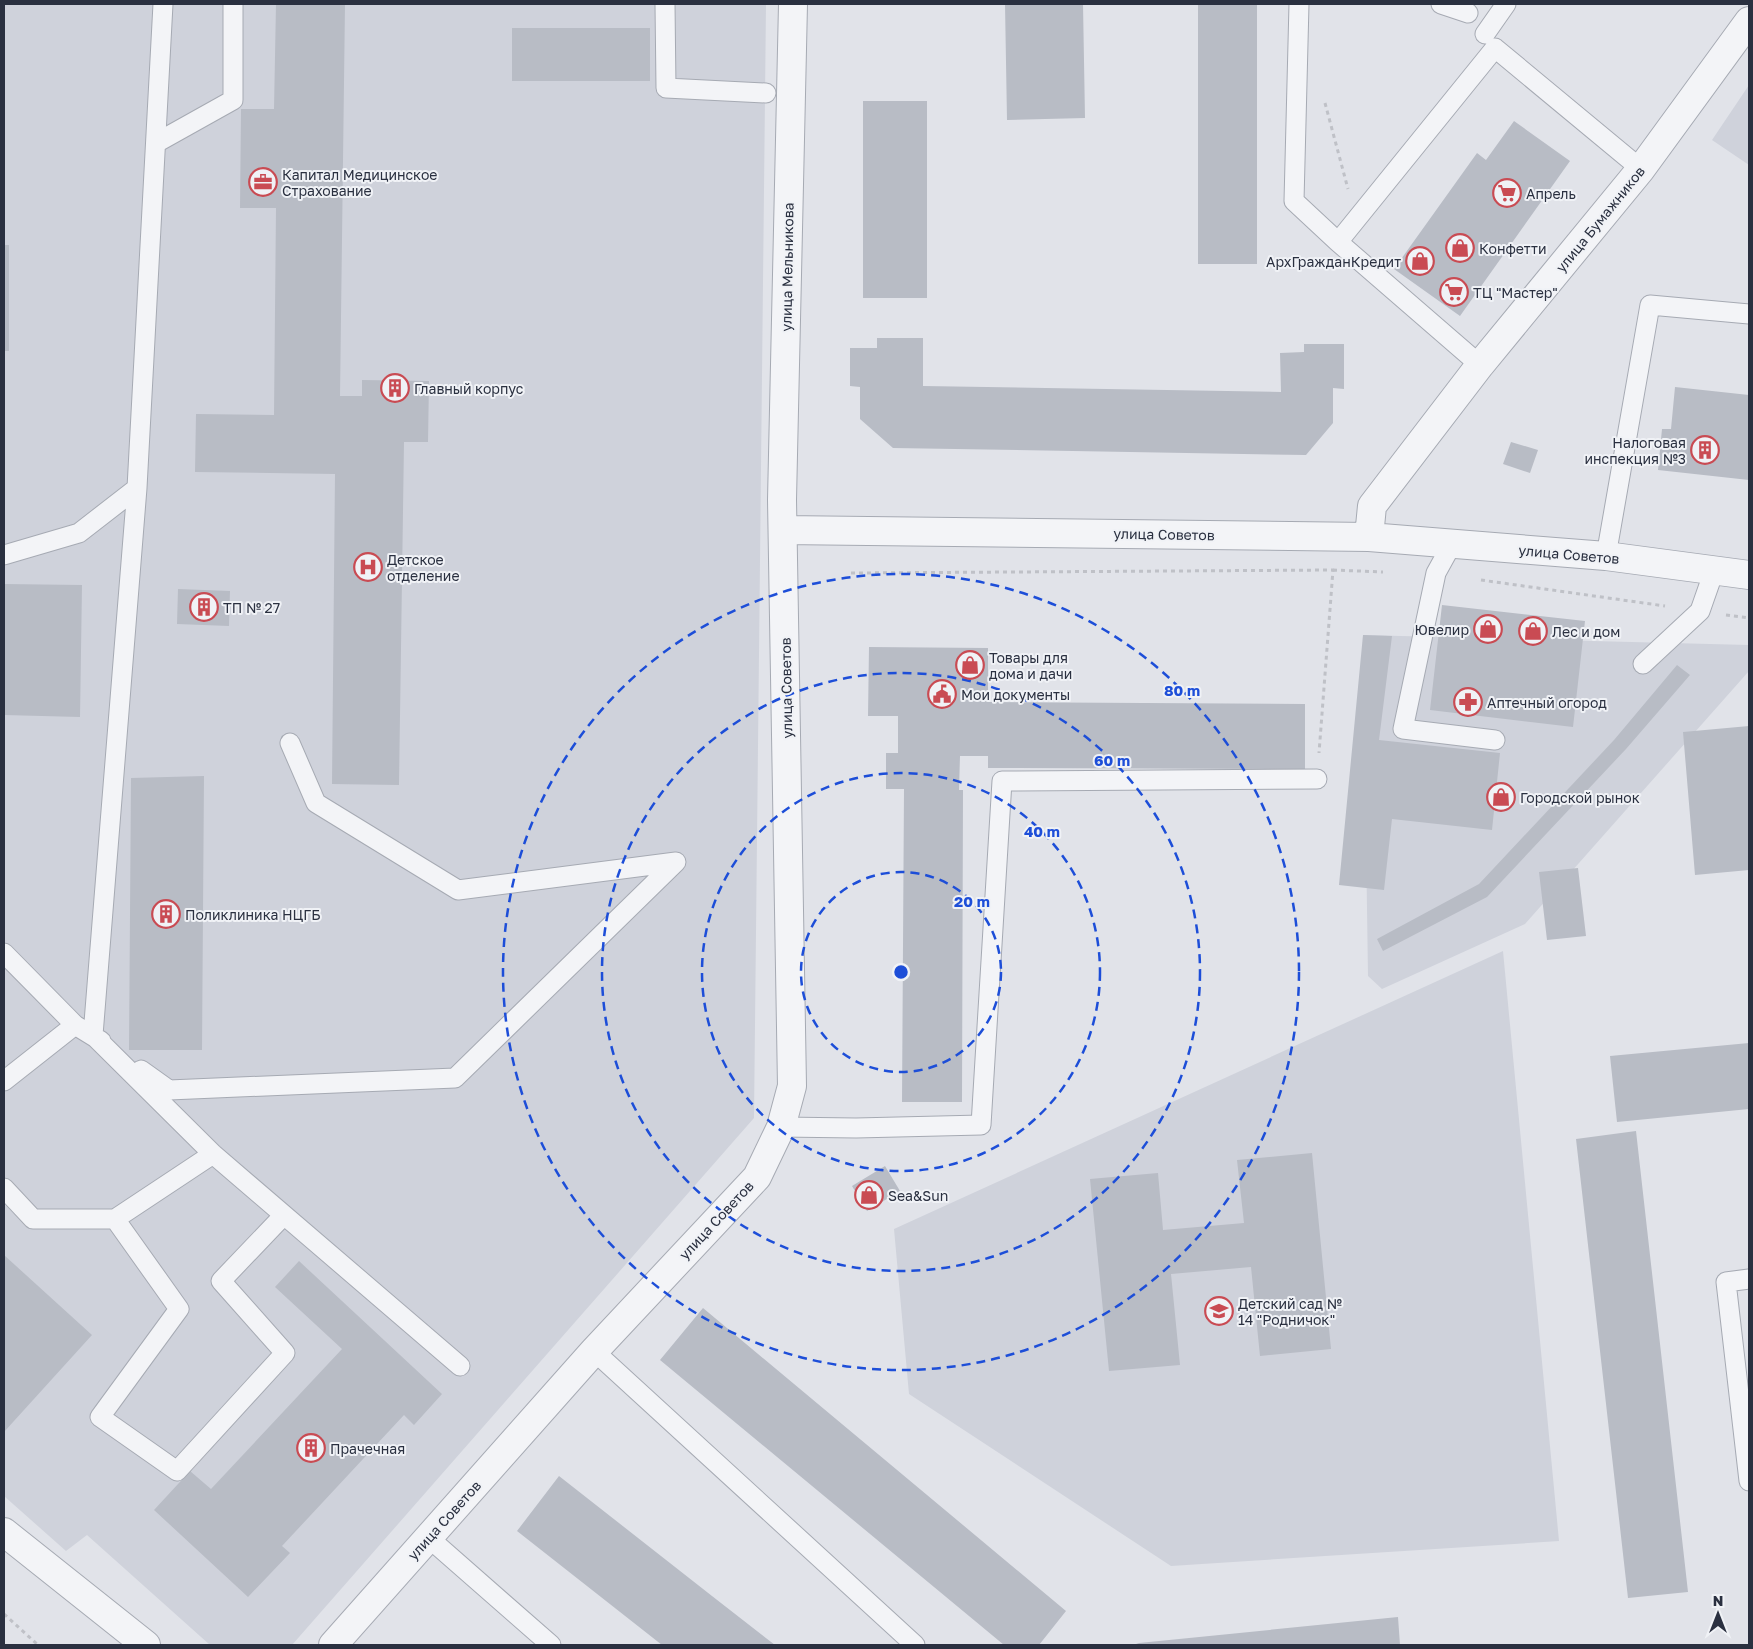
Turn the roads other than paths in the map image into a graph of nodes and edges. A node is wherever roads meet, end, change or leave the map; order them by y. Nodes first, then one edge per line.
1 (163, 4) edge
2 (233, 4) edge
3 (665, 4) edge
4 (793, 4) edge
5 (1301, 4) edge
6 (1441, 4) edge
7 (1506, 4) edge
8 (1468, 13) dead end
9 (1749, 22) edge
10 (1485, 34) dead end
11 (766, 93) dead end
12 (156, 143) junction
13 (1642, 169) junction
14 (1338, 242) junction
15 (1749, 314) edge
16 (1480, 364) junction
17 (137, 488) junction
18 (783, 530) junction
19 (1369, 537) junction
20 (1452, 544) junction
21 (4, 555) edge
22 (1606, 556) junction
23 (1714, 571) junction
24 (1749, 575) edge
25 (1643, 664) dead end
26 (1495, 740) dead end
27 (290, 743) dead end
28 (1317, 779) road end
29 (4, 954) edge
30 (75, 1025) junction
31 (93, 1035) junction
32 (4, 1081) edge
33 (781, 1127) junction
34 (213, 1154) junction
35 (4, 1188) edge
36 (284, 1215) junction
37 (115, 1219) junction
38 (1749, 1279) edge
39 (594, 1351) junction
40 (460, 1366) dead end
41 (1749, 1481) edge
42 (4, 1532) edge
43 (429, 1538) junction
44 (146, 1645) edge
45 (333, 1645) edge
46 (551, 1645) edge
47 (915, 1645) edge

1 - 12 lane
2 - 12 lane
3 - 11 lane
4 - 18 street, улица Мельникова
5 - 14 lane
6 - 8 lane
7 - 10 lane
9 - 13 street, улица Бумажников
12 - 17 lane
13 - 14 lane
13 - 16 street, улица Бумажников
14 - 16 lane
15 - 22 lane
16 - 19 street, улица Бумажников
17 - 21 lane
17 - 31 lane
18 - 19 street, улица Советов
18 - 33 street, улица Советов
19 - 20 street, улица Советов
20 - 22 street, улица Советов
20 - 26 lane
22 - 23 street, улица Советов
23 - 24 street, улица Советов
23 - 25 lane
27 - 31 lane
28 - 33 lane
29 - 30 lane
30 - 31 lane
30 - 32 lane
31 - 34 lane
33 - 39 street, улица Советов
34 - 36 lane
34 - 37 lane
35 - 37 lane
36 - 37 lane
36 - 40 lane
38 - 41 lane
39 - 43 street, улица Советов
39 - 47 lane
42 - 44 street
43 - 45 street, улица Советов
43 - 46 lane

